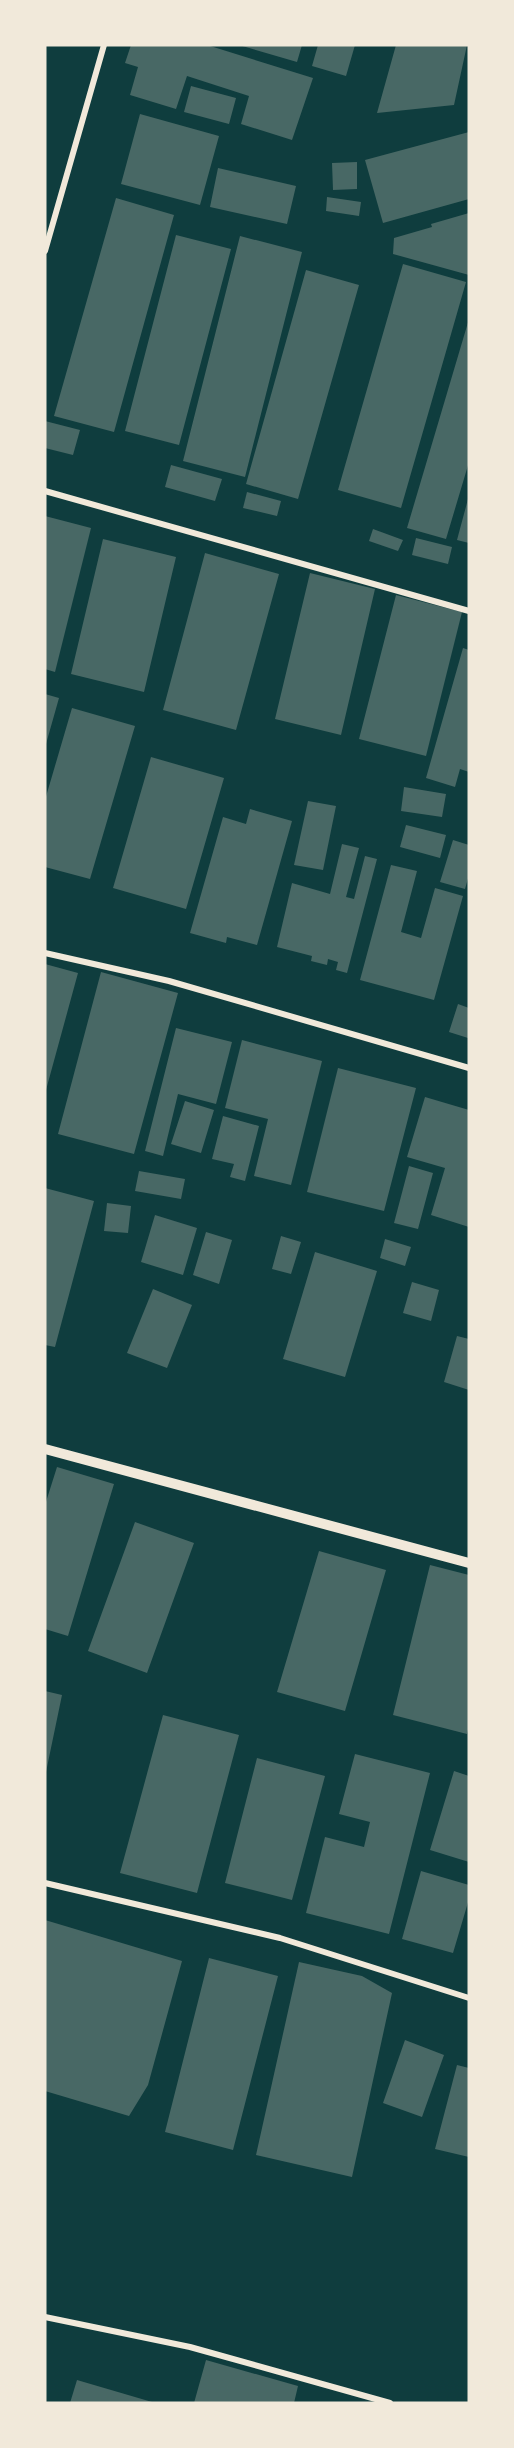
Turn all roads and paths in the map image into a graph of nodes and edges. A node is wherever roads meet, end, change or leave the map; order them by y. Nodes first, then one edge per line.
1 (104, 45) edge
2 (45, 251) edge
3 (45, 491) edge
4 (469, 611) edge
5 (45, 952) edge
6 (469, 1068) edge
7 (45, 1449) edge
8 (469, 1563) edge
9 (45, 1883) edge
10 (469, 1998) edge
11 (45, 2317) edge
12 (390, 2403) edge

1 - 2 street
3 - 4 street
5 - 6 street
7 - 8 street
9 - 10 street
11 - 12 street

